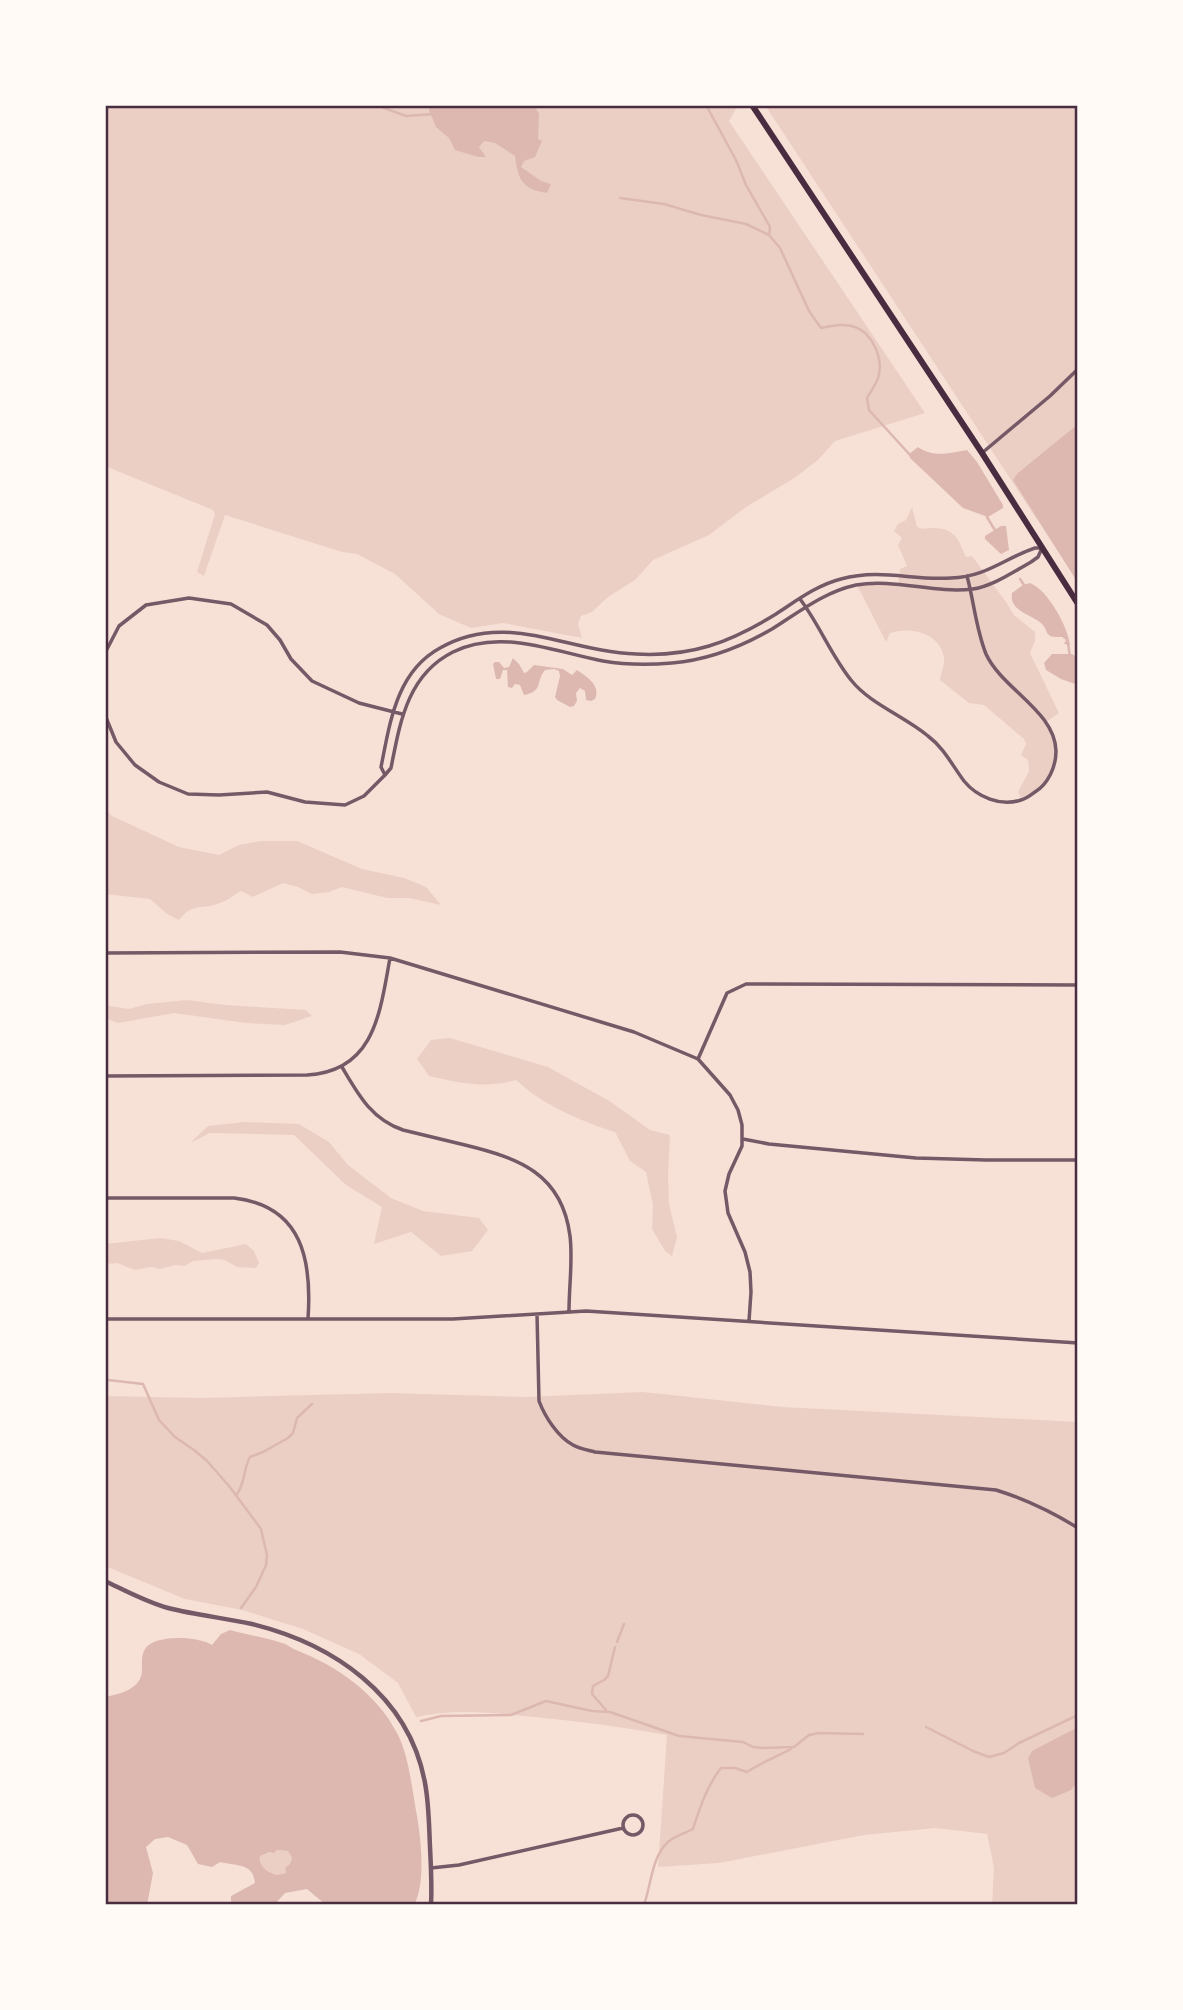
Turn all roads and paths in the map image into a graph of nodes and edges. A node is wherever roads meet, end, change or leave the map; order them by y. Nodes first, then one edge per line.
1 (752, 105) edge
2 (1078, 369) edge
3 (982, 453) junction
4 (1042, 548) junction
5 (967, 576) junction
6 (971, 589) junction
7 (800, 599) junction
8 (1078, 604) edge
9 (806, 607) junction
10 (105, 653) edge
11 (392, 711) junction
12 (402, 714) junction
13 (105, 715) edge
14 (385, 775) junction
15 (105, 953) edge
16 (390, 958) junction
17 (1078, 985) edge
18 (698, 1059) junction
19 (342, 1067) junction
20 (105, 1076) edge
21 (743, 1139) junction
22 (1078, 1160) edge
23 (105, 1198) edge
24 (569, 1311) junction
25 (537, 1314) junction
26 (105, 1319) edge
27 (308, 1319) junction
28 (749, 1321) junction
29 (1078, 1343) edge
30 (1078, 1528) edge
31 (105, 1581) edge
32 (623, 1828) junction
33 (431, 1868) junction
34 (431, 1905) edge

1 - 3 main road
2 - 3 street
3 - 4 main road
4 - 5 street
4 - 6 street
4 - 8 main road
5 - 6 street
5 - 7 street
6 - 9 street
6 - 9 street
7 - 9 street
7 - 11 street
9 - 12 street
10 - 11 street
11 - 12 street
11 - 14 street
12 - 14 street
13 - 14 street
15 - 16 street
16 - 18 street
16 - 19 street
17 - 18 street
18 - 21 street
19 - 20 street
19 - 24 street
21 - 22 street
21 - 28 street
23 - 27 street
24 - 25 street
24 - 28 street
25 - 27 street
25 - 30 street
26 - 27 street
28 - 29 street
31 - 33 street
32 - 32 street
32 - 33 street
33 - 34 street

